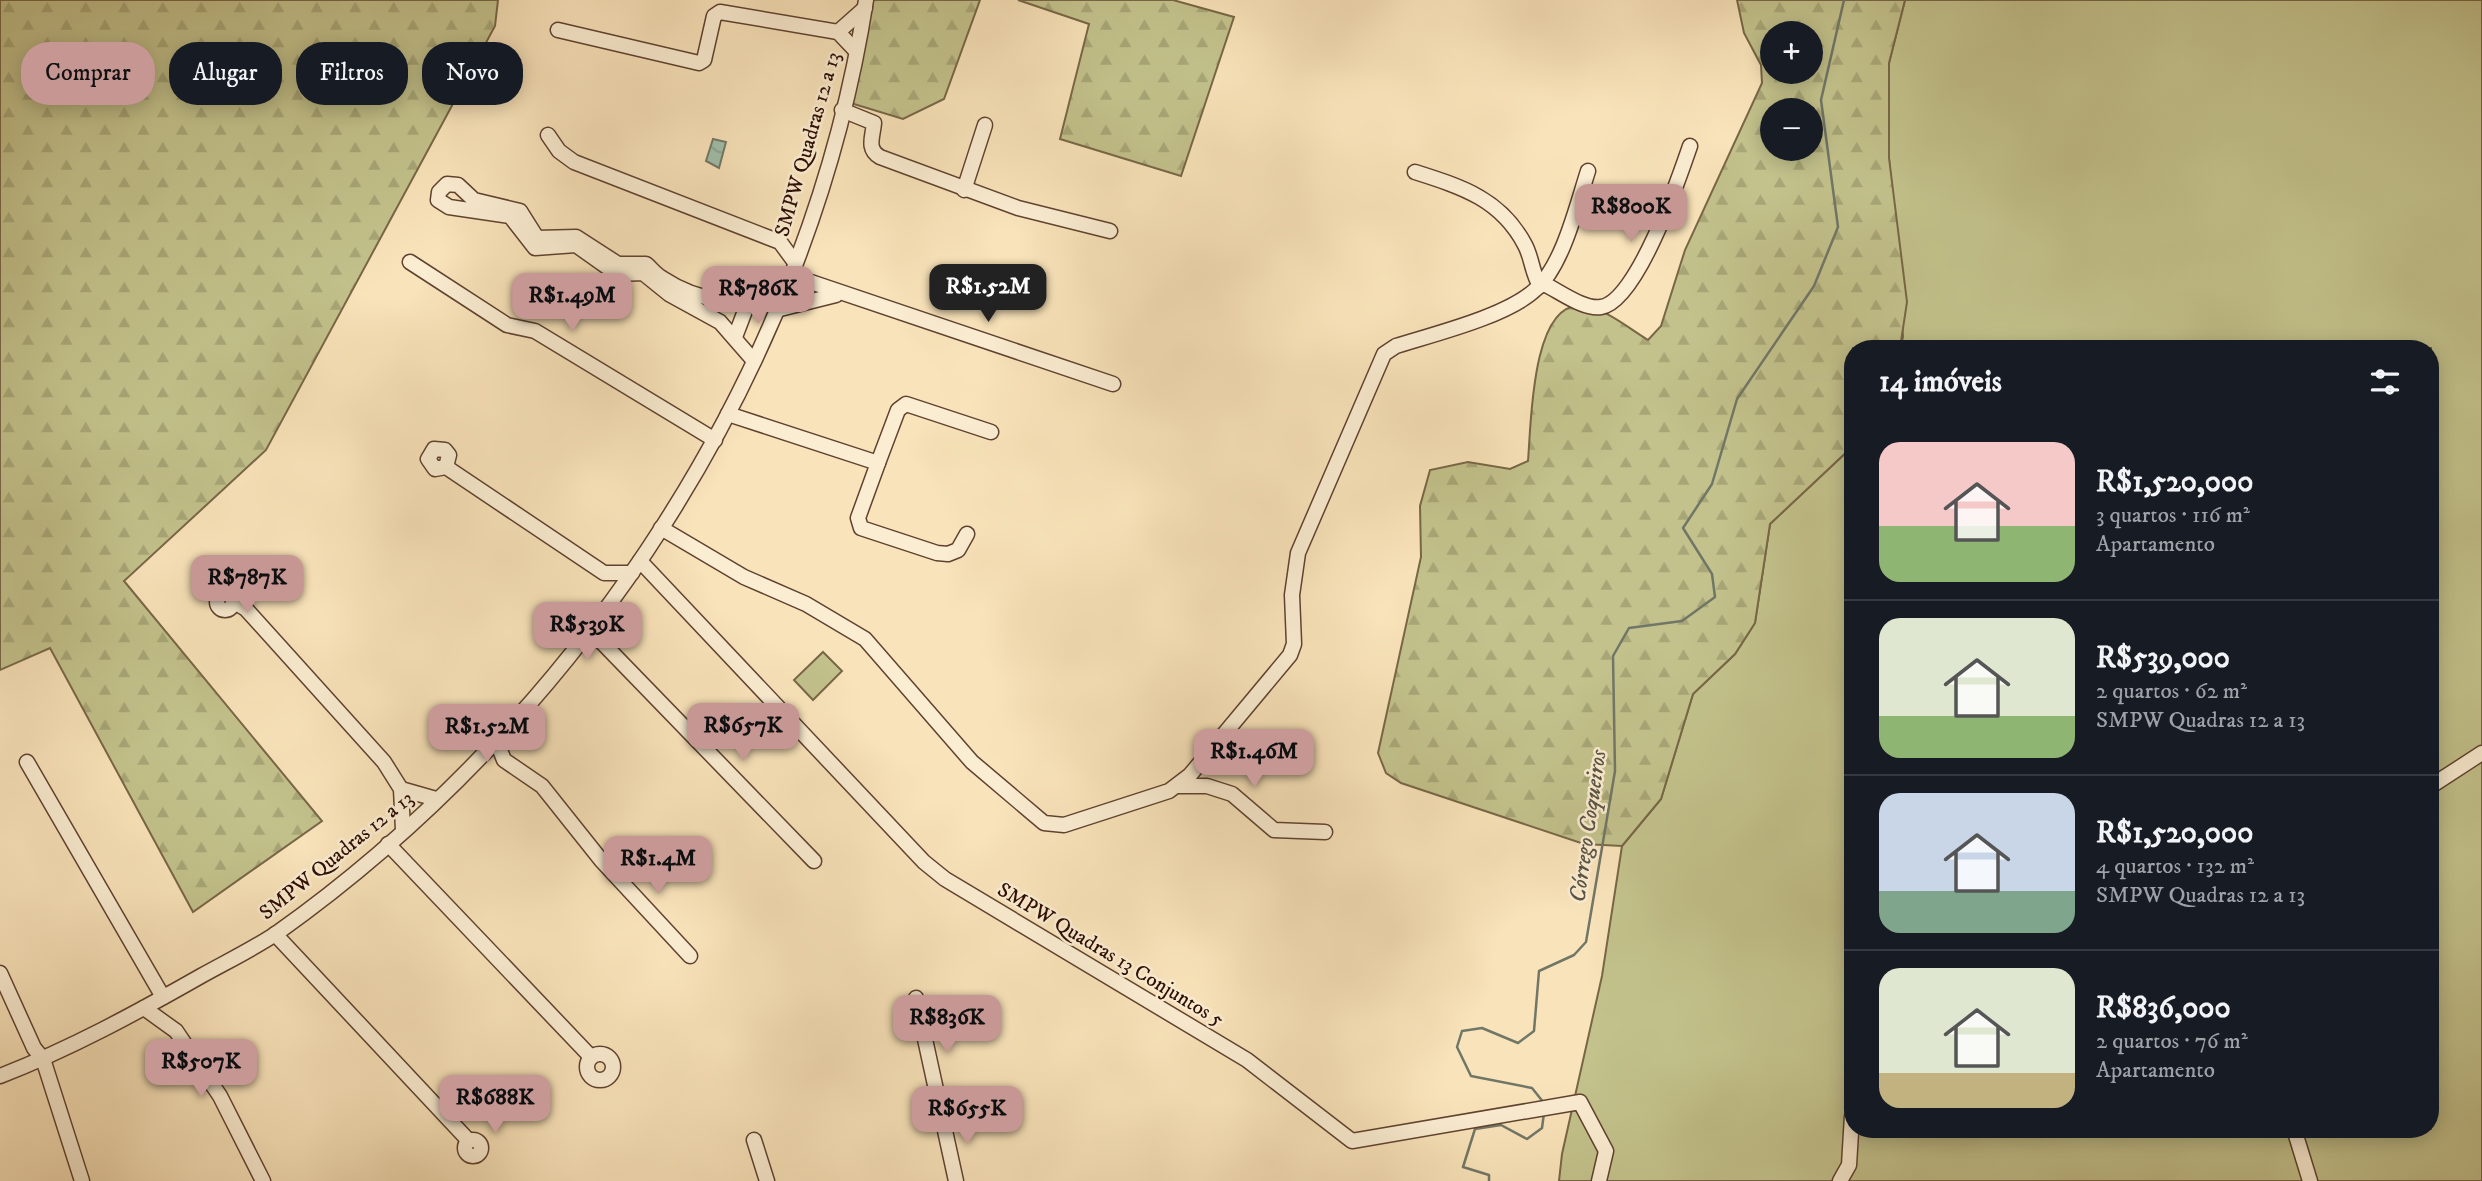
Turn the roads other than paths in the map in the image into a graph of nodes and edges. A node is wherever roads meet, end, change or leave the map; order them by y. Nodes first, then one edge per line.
1 (865, 4) edge
2 (558, 30) dead end
3 (838, 32) junction
4 (856, 51) junction
5 (842, 110) junction
6 (985, 125) dead end
7 (548, 135) dead end
8 (1690, 146) dead end
9 (1588, 171) dead end
10 (1415, 172) dead end
11 (964, 190) junction
12 (1110, 231) dead end
13 (804, 234) junction
14 (780, 242) junction
15 (410, 262) dead end
16 (792, 268) junction
17 (806, 281) junction
18 (1541, 284) junction
19 (841, 294) junction
20 (782, 295) junction
21 (805, 301) junction
22 (748, 303) junction
23 (776, 310) junction
24 (735, 337) junction
25 (754, 361) junction
26 (1114, 384) dead end
27 (729, 414) junction
28 (991, 432) dead end
29 (715, 440) junction
30 (878, 463) junction
31 (446, 467) dead end
32 (662, 528) junction
33 (968, 534) dead end
34 (636, 567) junction
35 (604, 573) junction
36 (234, 602) dead end
37 (610, 603) junction
38 (590, 630) junction
39 (496, 740) junction
40 (2482, 753) edge
41 (475, 761) junction
42 (27, 762) dead end
43 (513, 768) junction
44 (2439, 781) edge
45 (1179, 786) junction
46 (401, 789) junction
47 (436, 799) junction
48 (403, 830) junction
49 (1325, 832) dead end
50 (388, 844) junction
51 (814, 861) dead end
52 (275, 934) junction
53 (690, 956) dead end
54 (0, 973) edge
55 (163, 997) junction
56 (916, 998) dead end
57 (144, 1008) junction
58 (591, 1057) dead end
59 (43, 1059) junction
60 (0, 1076) edge
61 (1851, 1138) edge
62 (2297, 1138) edge
63 (754, 1140) dead end
64 (469, 1141) dead end
65 (82, 1181) edge
66 (263, 1181) edge
67 (767, 1181) edge
68 (957, 1181) edge
69 (1599, 1181) edge
70 (1840, 1181) edge
71 (2310, 1181) edge

1 - 3 street
1 - 4 street, SMPW Quadras 12 a 13
2 - 3 street
3 - 4 street
4 - 5 street, SMPW Quadras 12 a 13
5 - 11 street
5 - 13 street, SMPW Quadras 12 a 13
6 - 11 street
7 - 14 street
8 - 18 street
9 - 18 street
10 - 18 street
11 - 12 street
13 - 14 street
13 - 16 street, SMPW Quadras 12 a 13
14 - 16 street
15 - 29 street
16 - 17 street
16 - 20 street, SMPW Quadras 12 a 13
17 - 19 street
17 - 21 street
18 - 45 street
19 - 21 street
19 - 26 street
20 - 22 street
20 - 23 street, SMPW Quadras 12 a 13
21 - 23 street
22 - 24 street
22 - 24 street
23 - 25 street, SMPW Quadras 12 a 13
24 - 25 street
25 - 27 street, SMPW Quadras 12 a 13
27 - 29 street, SMPW Quadras 12 a 13
27 - 30 street
28 - 30 street
29 - 32 street, SMPW Quadras 12 a 13
30 - 33 street
31 - 35 street
32 - 34 street, SMPW Quadras 12 a 13
32 - 45 street
34 - 35 street
34 - 37 street, SMPW Quadras 12 a 13
34 - 69 street, SMPW Quadras 13 Conjuntos 5
35 - 37 street
36 - 46 street
37 - 38 street, SMPW Quadras 12 a 13
38 - 39 street, SMPW Quadras 12 a 13
38 - 51 street
39 - 41 street, SMPW Quadras 12 a 13
39 - 43 street
40 - 44 street
41 - 43 street
41 - 47 street, SMPW Quadras 12 a 13
42 - 55 street
43 - 53 street
45 - 49 street
46 - 47 street
46 - 48 street
47 - 48 street, SMPW Quadras 12 a 13
48 - 50 street, SMPW Quadras 12 a 13
50 - 52 street, SMPW Quadras 12 a 13
50 - 58 street
52 - 55 street, SMPW Quadras 12 a 13
52 - 64 street
54 - 59 street
55 - 57 street, SMPW Quadras 12 a 13
56 - 68 street
57 - 59 street, SMPW Quadras 12 a 13
57 - 66 street
59 - 60 street, SMPW Quadras 12 a 13
59 - 65 street
61 - 70 street
62 - 71 street
63 - 67 street

